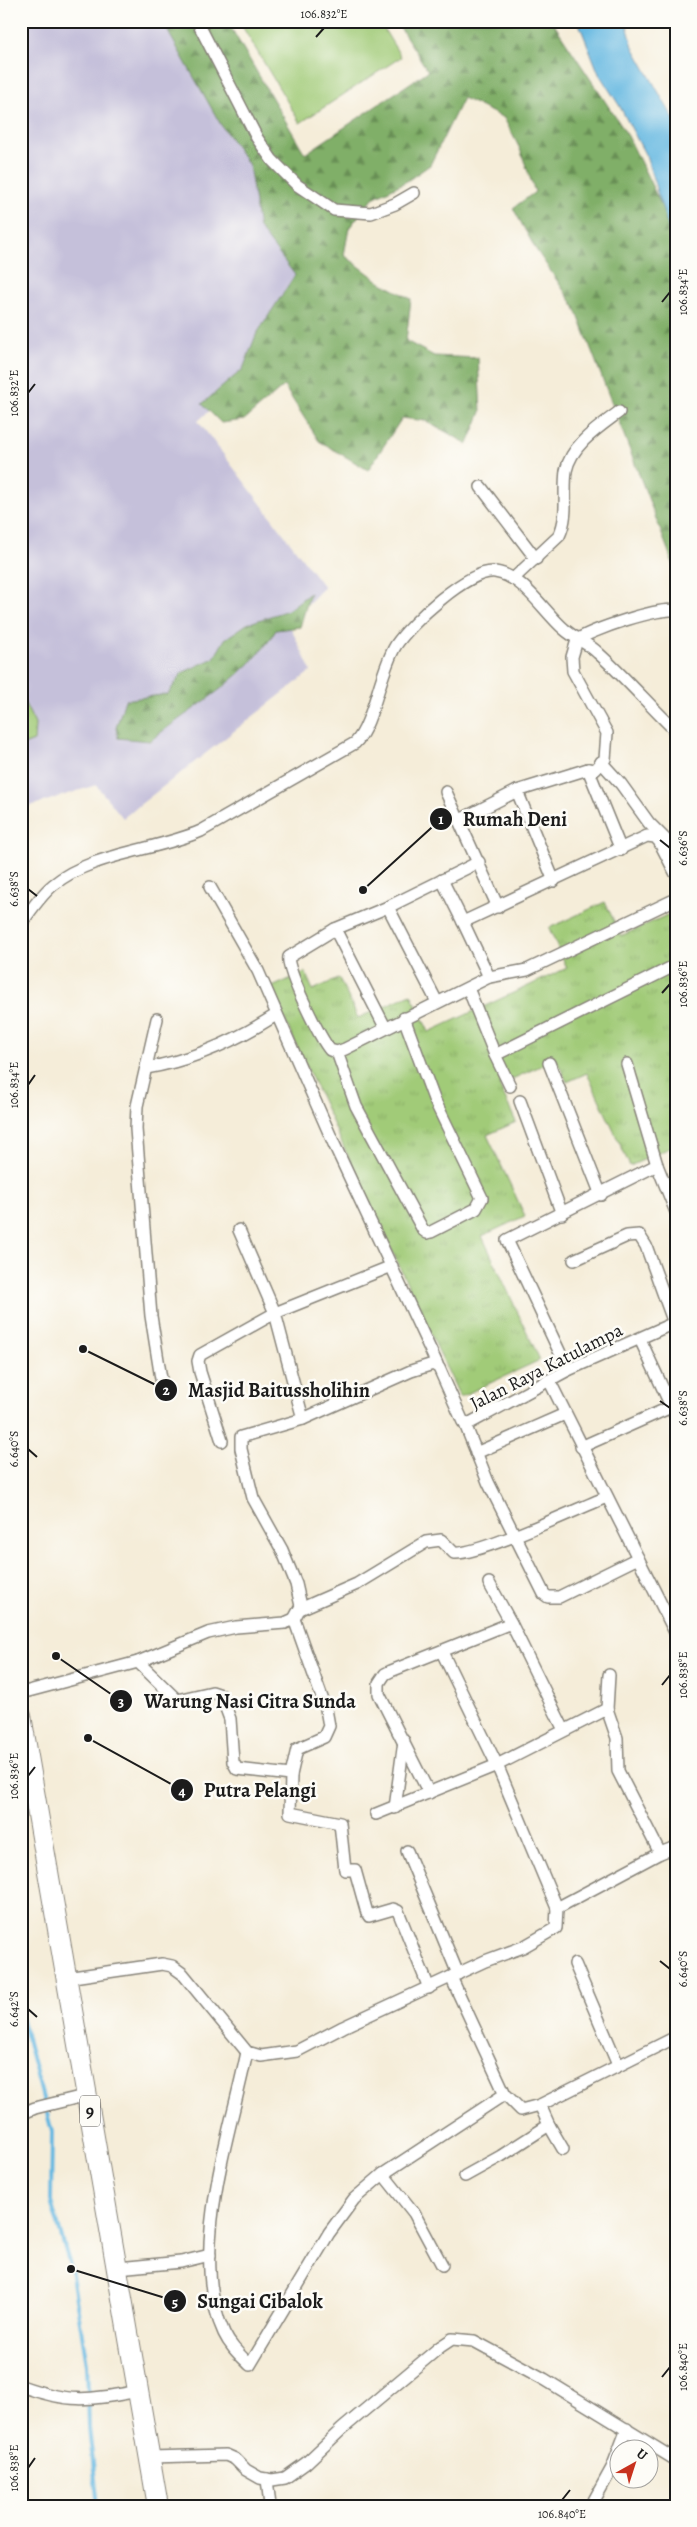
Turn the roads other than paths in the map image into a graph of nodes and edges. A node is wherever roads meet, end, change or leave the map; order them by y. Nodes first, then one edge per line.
1 (197, 21) edge
2 (414, 193) dead end
3 (619, 412) dead end
4 (481, 487) dead end
5 (536, 559) junction
6 (513, 579) junction
7 (676, 611) edge
8 (577, 640) junction
9 (676, 731) edge
10 (601, 762) junction
11 (588, 769) junction
12 (518, 791) junction
13 (446, 792) dead end
14 (460, 820) junction
15 (621, 850) junction
16 (676, 850) edge
17 (479, 862) junction
18 (676, 874) edge
19 (442, 880) junction
20 (554, 881) junction
21 (210, 887) dead end
22 (676, 899) edge
23 (388, 907) junction
24 (498, 907) junction
25 (463, 922) junction
26 (21, 924) edge
27 (335, 929) junction
28 (676, 966) edge
29 (489, 977) junction
30 (468, 988) junction
31 (437, 1002) junction
32 (276, 1015) junction
33 (404, 1018) junction
34 (157, 1019) dead end
35 (386, 1027) junction
36 (337, 1052) junction
37 (495, 1055) junction
38 (549, 1063) dead end
39 (627, 1064) dead end
40 (146, 1068) junction
41 (510, 1086) dead end
42 (520, 1101) dead end
43 (658, 1165) junction
44 (601, 1195) junction
45 (676, 1212) edge
46 (562, 1214) junction
47 (239, 1230) dead end
48 (574, 1260) dead end
49 (392, 1266) junction
50 (275, 1313) junction
51 (675, 1323) edge
52 (640, 1339) junction
53 (437, 1364) junction
54 (568, 1370) junction
55 (549, 1380) junction
56 (162, 1385) dead end
57 (674, 1412) edge
58 (565, 1414) junction
59 (303, 1419) junction
60 (465, 1424) junction
61 (222, 1442) dead end
62 (581, 1447) junction
63 (476, 1453) junction
64 (607, 1497) junction
65 (516, 1534) junction
66 (638, 1558) junction
67 (489, 1583) dead end
68 (297, 1614) junction
69 (511, 1623) junction
70 (675, 1633) edge
71 (442, 1652) junction
72 (138, 1662) junction
73 (609, 1675) dead end
74 (21, 1693) edge
75 (607, 1709) junction
76 (21, 1716) edge
77 (564, 1730) junction
78 (404, 1741) junction
79 (497, 1765) junction
80 (291, 1775) junction
81 (429, 1793) junction
82 (395, 1808) junction
83 (376, 1814) dead end
84 (676, 1847) edge
85 (407, 1851) dead end
86 (660, 1853) junction
87 (557, 1908) junction
88 (575, 1964) dead end
89 (454, 1976) junction
90 (66, 1978) junction
91 (429, 1988) junction
92 (676, 2037) edge
93 (247, 2052) junction
94 (618, 2065) junction
95 (505, 2094) junction
96 (88, 2095) junction
97 (540, 2105) junction
98 (21, 2114) edge
99 (550, 2125) junction
100 (563, 2149) dead end
101 (383, 2174) junction
102 (465, 2176) dead end
103 (210, 2255) junction
104 (442, 2265) dead end
105 (118, 2268) junction
106 (21, 2386) edge
107 (139, 2391) junction
108 (627, 2429) junction
109 (150, 2457) junction
110 (676, 2460) edge
111 (267, 2479) junction
112 (158, 2506) edge
113 (270, 2506) edge
114 (591, 2506) edge

1 - 2 street
3 - 5 street
4 - 5 street
5 - 6 street
6 - 8 street
6 - 26 street
7 - 8 street
8 - 9 street
8 - 10 street
10 - 11 street
10 - 16 street
11 - 12 street
11 - 15 street
12 - 14 street
12 - 20 street
13 - 14 street
14 - 17 street
15 - 18 street
15 - 20 street
17 - 19 street
17 - 24 street
19 - 23 street
19 - 25 street
20 - 24 street
21 - 32 street, Jalan Raya Katulampa
22 - 29 street
23 - 27 street
23 - 31 street
24 - 25 street
25 - 29 street
27 - 35 street
27 - 36 street
28 - 37 street
29 - 30 street
30 - 31 street
30 - 37 street
31 - 33 street
32 - 40 street
32 - 49 street, Jalan Raya Katulampa
33 - 35 street
33 - 36 street
34 - 40 street
35 - 36 street
37 - 41 street
38 - 44 street
39 - 43 street
40 - 56 street
42 - 46 street
43 - 44 street
43 - 45 street
44 - 46 street
46 - 54 street
47 - 50 street
48 - 51 street
49 - 50 street
49 - 53 street, Jalan Raya Katulampa
50 - 59 street
50 - 61 street
51 - 52 street, Jalan Raya Katulampa
52 - 54 street, Jalan Raya Katulampa
52 - 57 street
53 - 59 street
53 - 60 street, Jalan Raya Katulampa
54 - 55 street, Jalan Raya Katulampa
55 - 58 street
55 - 60 street, Jalan Raya Katulampa
57 - 62 street
58 - 62 street
58 - 63 street
59 - 68 street
60 - 63 street
62 - 64 street
63 - 65 street
64 - 65 street
64 - 66 street
65 - 66 street
65 - 68 street
66 - 70 street
67 - 69 street
68 - 72 street
68 - 80 street
69 - 71 street
69 - 77 street
71 - 78 street
71 - 79 street
72 - 74 street
72 - 80 street
73 - 75 street
75 - 77 street
75 - 86 street
76 - 90 highway, 9
77 - 79 street
78 - 81 street
78 - 82 street
79 - 81 street
79 - 87 street
80 - 91 street
81 - 82 street
82 - 83 street
84 - 86 street
85 - 89 street
86 - 87 street
87 - 89 street
88 - 94 street
89 - 91 street
89 - 95 street
90 - 93 street
90 - 96 highway, 9
91 - 93 street
92 - 94 street
93 - 103 street
94 - 97 street
95 - 97 street
95 - 101 street
96 - 98 street
96 - 105 highway, 9
97 - 99 street
99 - 100 street
99 - 102 street
101 - 103 street
101 - 104 street
103 - 105 street
105 - 107 highway, 9
106 - 107 street
107 - 109 highway, 9
108 - 110 street
108 - 111 street
108 - 114 street
109 - 111 street
109 - 112 highway, 9
111 - 113 street

